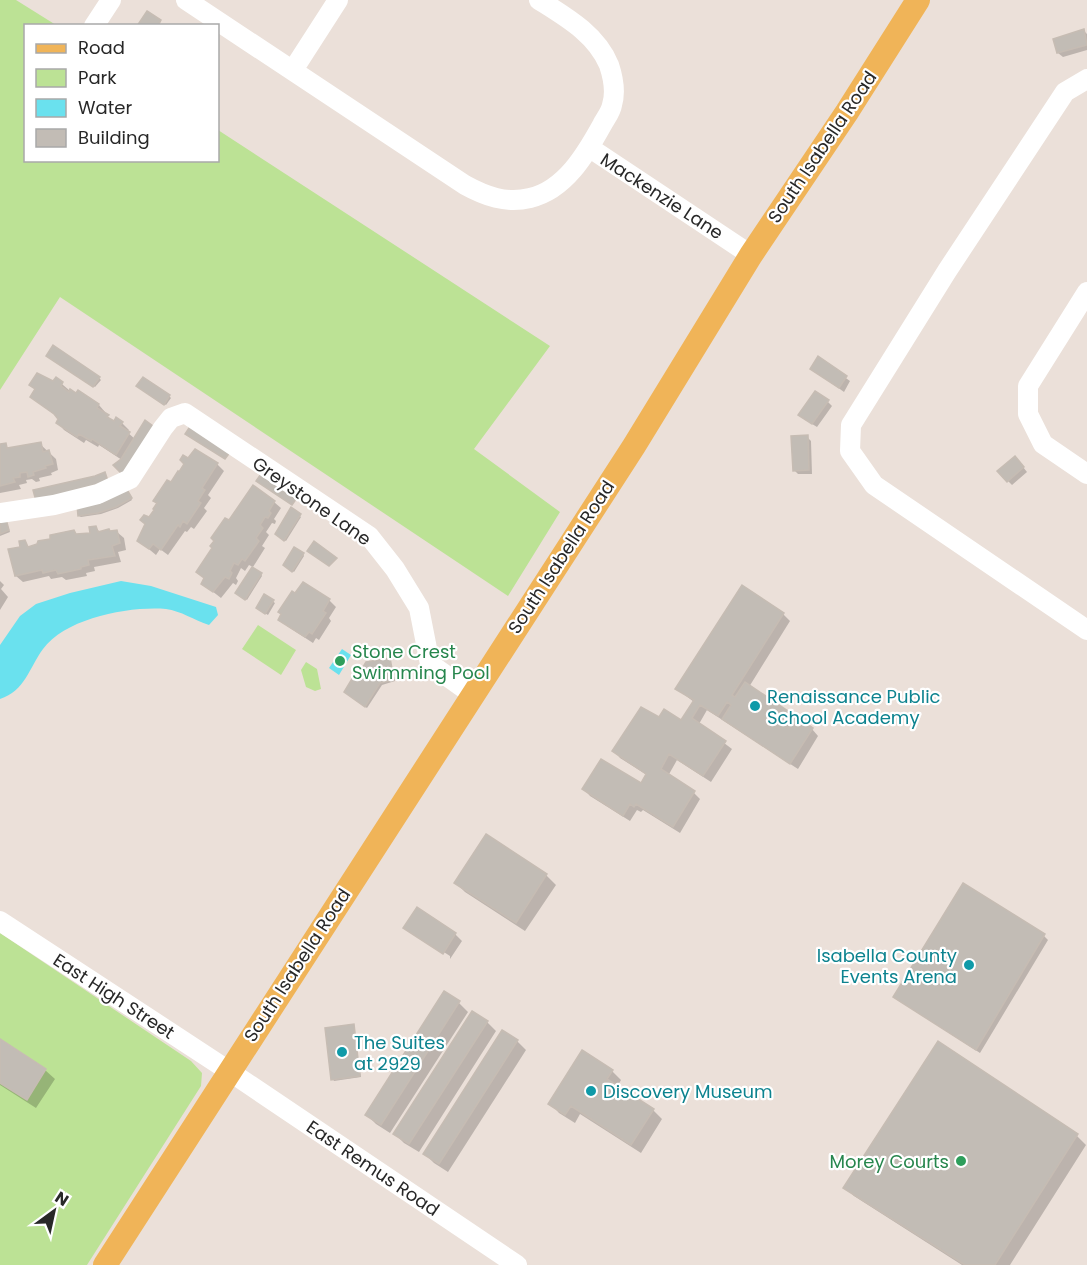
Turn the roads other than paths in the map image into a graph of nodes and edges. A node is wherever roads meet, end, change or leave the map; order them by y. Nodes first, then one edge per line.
1 (111, 0) edge
2 (186, 0) edge
3 (338, 0) edge
4 (539, 0) edge
5 (918, 0) edge
6 (95, 24) edge
7 (293, 70) junction
8 (1087, 79) edge
9 (590, 148) junction
10 (751, 255) junction
11 (1087, 292) edge
12 (1087, 474) edge
13 (0, 513) edge
14 (1087, 630) edge
15 (472, 694) junction
16 (0, 921) edge
17 (229, 1071) junction
18 (105, 1265) edge
19 (517, 1265) edge

1 - 6 street
2 - 7 street, Mackenzie Lane
3 - 7 street
4 - 9 street
5 - 10 main road, South Isabella Road
7 - 9 street, Mackenzie Lane
8 - 14 street
9 - 10 street, Mackenzie Lane
10 - 15 main road, South Isabella Road
11 - 12 street
13 - 15 street, Greystone Lane
15 - 17 main road, South Isabella Road
16 - 17 street, East High Street
17 - 18 main road, South Isabella Road
17 - 19 street, East Remus Road

